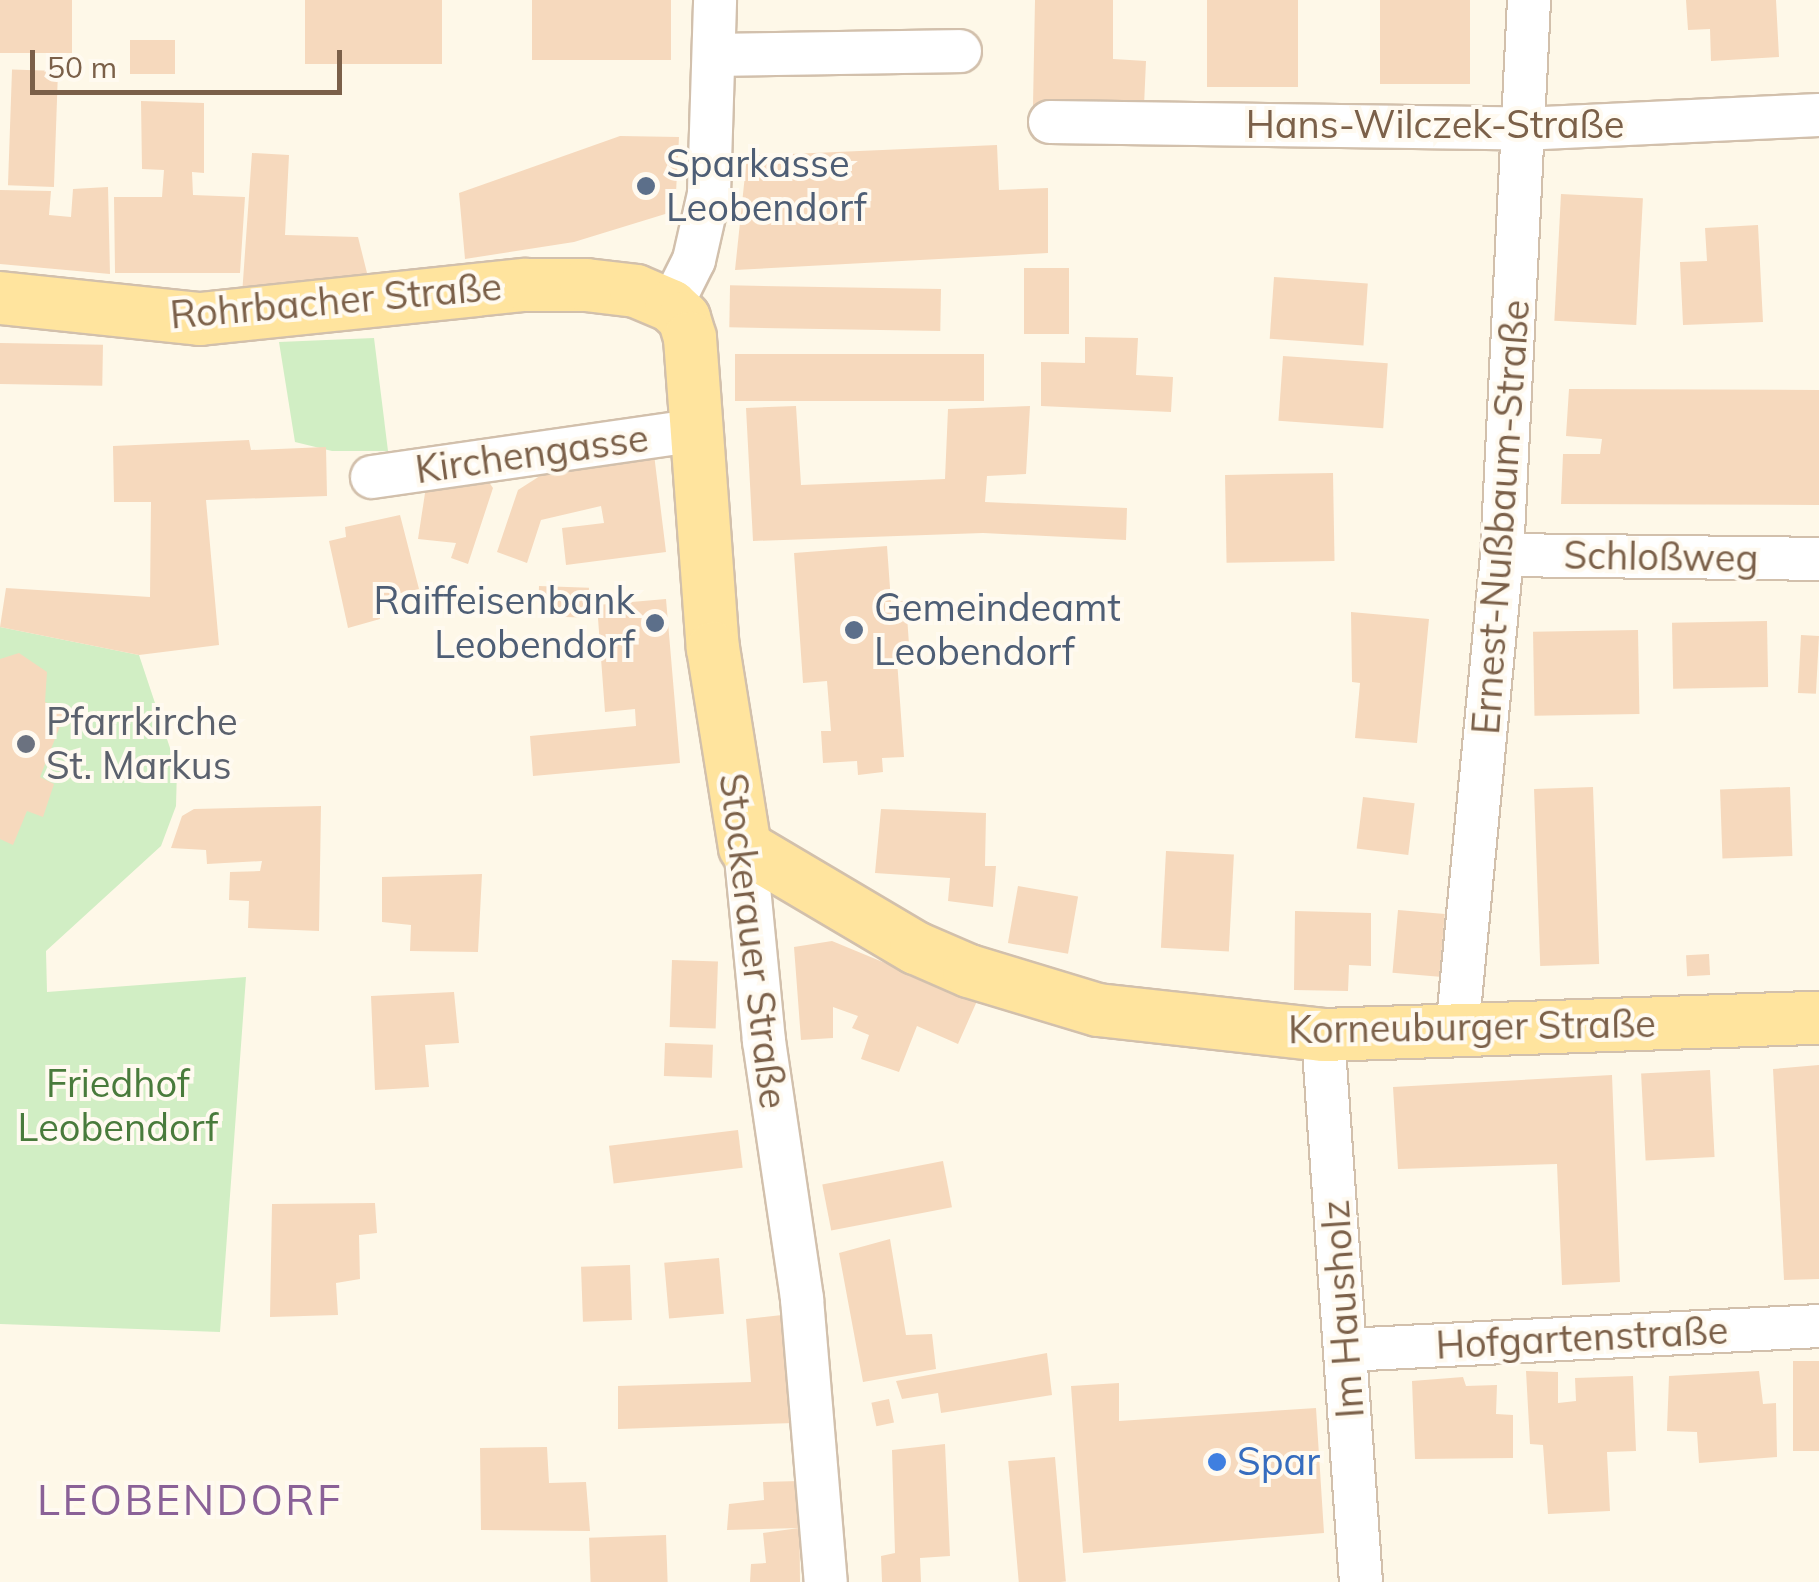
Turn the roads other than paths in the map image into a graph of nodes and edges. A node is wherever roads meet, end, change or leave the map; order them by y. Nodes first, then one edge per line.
1 (715, 0) edge
2 (1530, 0) edge
3 (960, 51) dead end
4 (718, 54) junction
5 (1819, 115) edge
6 (1050, 122) dead end
7 (1522, 129) junction
8 (0, 298) edge
9 (671, 306) junction
10 (692, 431) junction
11 (372, 477) dead end
12 (1502, 555) junction
13 (1819, 560) edge
14 (745, 847) junction
15 (1819, 1018) edge
16 (1457, 1032) junction
17 (1323, 1035) junction
18 (1819, 1326) edge
19 (1346, 1350) junction
20 (826, 1582) edge
21 (1362, 1582) edge

1 - 4 street
2 - 7 street, Ernest-Nußbaum-Straße
3 - 4 street
4 - 9 street
5 - 7 street, Hans-Wilczek-Straße
6 - 7 street, Hans-Wilczek-Straße
7 - 12 street, Ernest-Nußbaum-Straße
8 - 9 main road, Rohrbacher Straße
9 - 10 main road, Stockerauer Straße
10 - 11 street, Kirchengasse
10 - 14 main road, Stockerauer Straße
12 - 13 street, Schloßweg
12 - 16 street, Ernest-Nußbaum-Straße
14 - 17 main road, Korneuburger Straße
14 - 20 street, Stockerauer Straße
15 - 16 main road, Korneuburger Straße
16 - 17 main road, Korneuburger Straße
17 - 19 street, Im Hausholz
18 - 19 street, Hofgartenstraße
19 - 21 street, Im Hausholz

